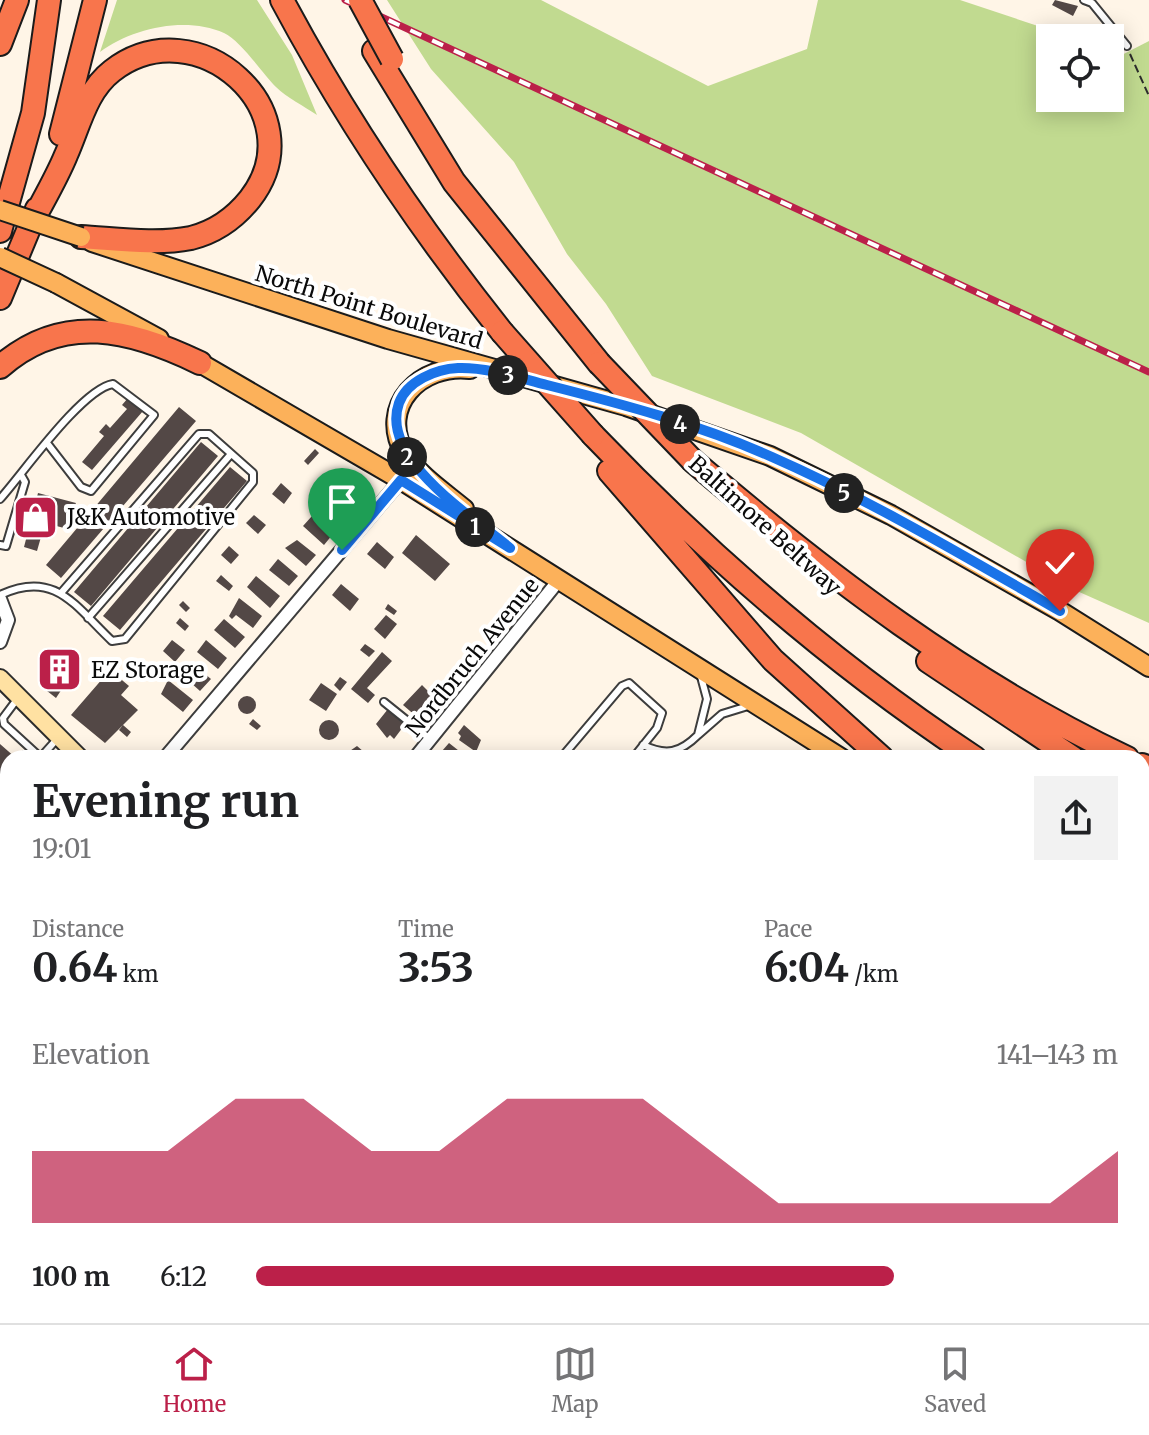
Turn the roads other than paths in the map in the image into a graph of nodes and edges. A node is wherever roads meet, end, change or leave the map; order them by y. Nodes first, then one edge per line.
1 (17, 0) edge
2 (49, 0) edge
3 (95, 0) edge
4 (346, 0) edge
5 (360, 0) edge
6 (1084, 0) edge
7 (285, 4) edge
8 (0, 44) edge
9 (1127, 46) road end
10 (383, 55) junction
11 (0, 210) edge
12 (33, 220) junction
13 (0, 231) edge
14 (81, 237) junction
15 (0, 257) edge
16 (0, 298) edge
17 (200, 363) junction
18 (0, 367) edge
19 (501, 373) junction
20 (584, 432) junction
21 (47, 443) junction
22 (231, 454) junction
23 (693, 461) junction
24 (21, 475) junction
25 (401, 480) junction
26 (0, 499) edge
27 (0, 545) edge
28 (510, 548) junction
29 (559, 580) junction
30 (61, 593) junction
31 (0, 597) edge
32 (88, 618) junction
33 (0, 642) edge
34 (697, 666) junction
35 (1149, 667) edge
36 (2, 684) edge
37 (18, 697) junction
38 (384, 702) dead end
39 (756, 704) junction
40 (698, 735) junction
41 (58, 738) junction
42 (430, 739) junction
43 (643, 745) junction
44 (32, 750) edge
45 (47, 750) edge
46 (71, 750) edge
47 (172, 750) edge
48 (424, 750) edge
49 (568, 750) edge
50 (639, 750) edge
51 (654, 750) edge
52 (681, 750) edge
53 (828, 750) edge
54 (873, 750) edge
55 (963, 750) edge
56 (1061, 750) edge
57 (1112, 750) edge

1 - 8 highway
2 - 13 highway
3 - 12 highway
4 - 10 highway
5 - 10 highway, bridge
6 - 9 lane
7 - 20 highway, bridge
10 - 23 highway, Baltimore Beltway, bridge
11 - 14 main road, North Point Boulevard, bridge
12 - 14 highway
12 - 16 highway
14 - 19 main road, North Point Boulevard
15 - 17 main road, bridge
17 - 18 highway
17 - 25 main road
19 - 28 main road
19 - 35 main road, North Point Boulevard
20 - 54 highway
20 - 55 highway
21 - 21 lane
21 - 24 lane
22 - 30 lane
22 - 32 lane
22 - 32 lane
23 - 56 highway, Baltimore Beltway
23 - 57 highway
24 - 26 lane
24 - 27 lane
25 - 28 main road
25 - 47 street
28 - 29 main road
29 - 34 main road
29 - 42 street, Nordbruch Avenue
30 - 31 lane
30 - 32 lane
31 - 33 street
34 - 39 main road
34 - 40 lane
36 - 37 street
37 - 41 street
37 - 44 lane
38 - 42 lane
39 - 40 lane
39 - 53 main road
40 - 52 lane
41 - 45 lane
41 - 46 street
42 - 48 street, Nordbruch Avenue
43 - 49 lane
43 - 50 lane
43 - 51 lane

